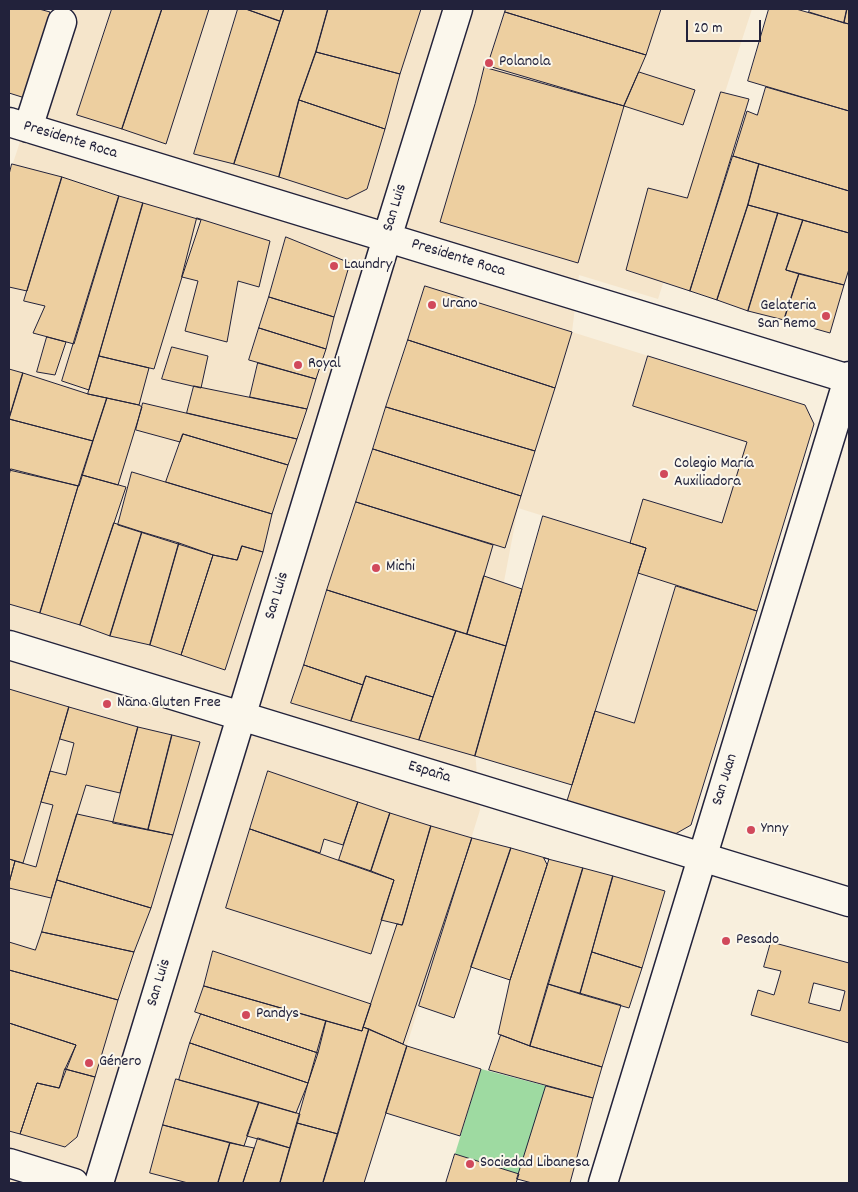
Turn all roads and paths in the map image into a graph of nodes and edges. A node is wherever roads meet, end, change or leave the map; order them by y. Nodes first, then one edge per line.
1 (458, 9) edge
2 (62, 22) dead end
3 (18, 125) edge
4 (386, 238) junction
5 (849, 378) edge
6 (9, 646) edge
7 (241, 716) junction
8 (702, 857) junction
9 (849, 902) edge
10 (9, 1163) edge
11 (74, 1183) edge
12 (99, 1183) edge
13 (603, 1183) edge

1 - 4 street, San Luis
2 - 3 street
3 - 4 street, Presidente Roca
4 - 5 street, Presidente Roca
4 - 7 street, San Luis
5 - 8 street, San Juan
6 - 7 street, España
7 - 8 street, España
7 - 12 street, San Luis
8 - 9 street, España
8 - 13 street, San Juan
10 - 11 street

